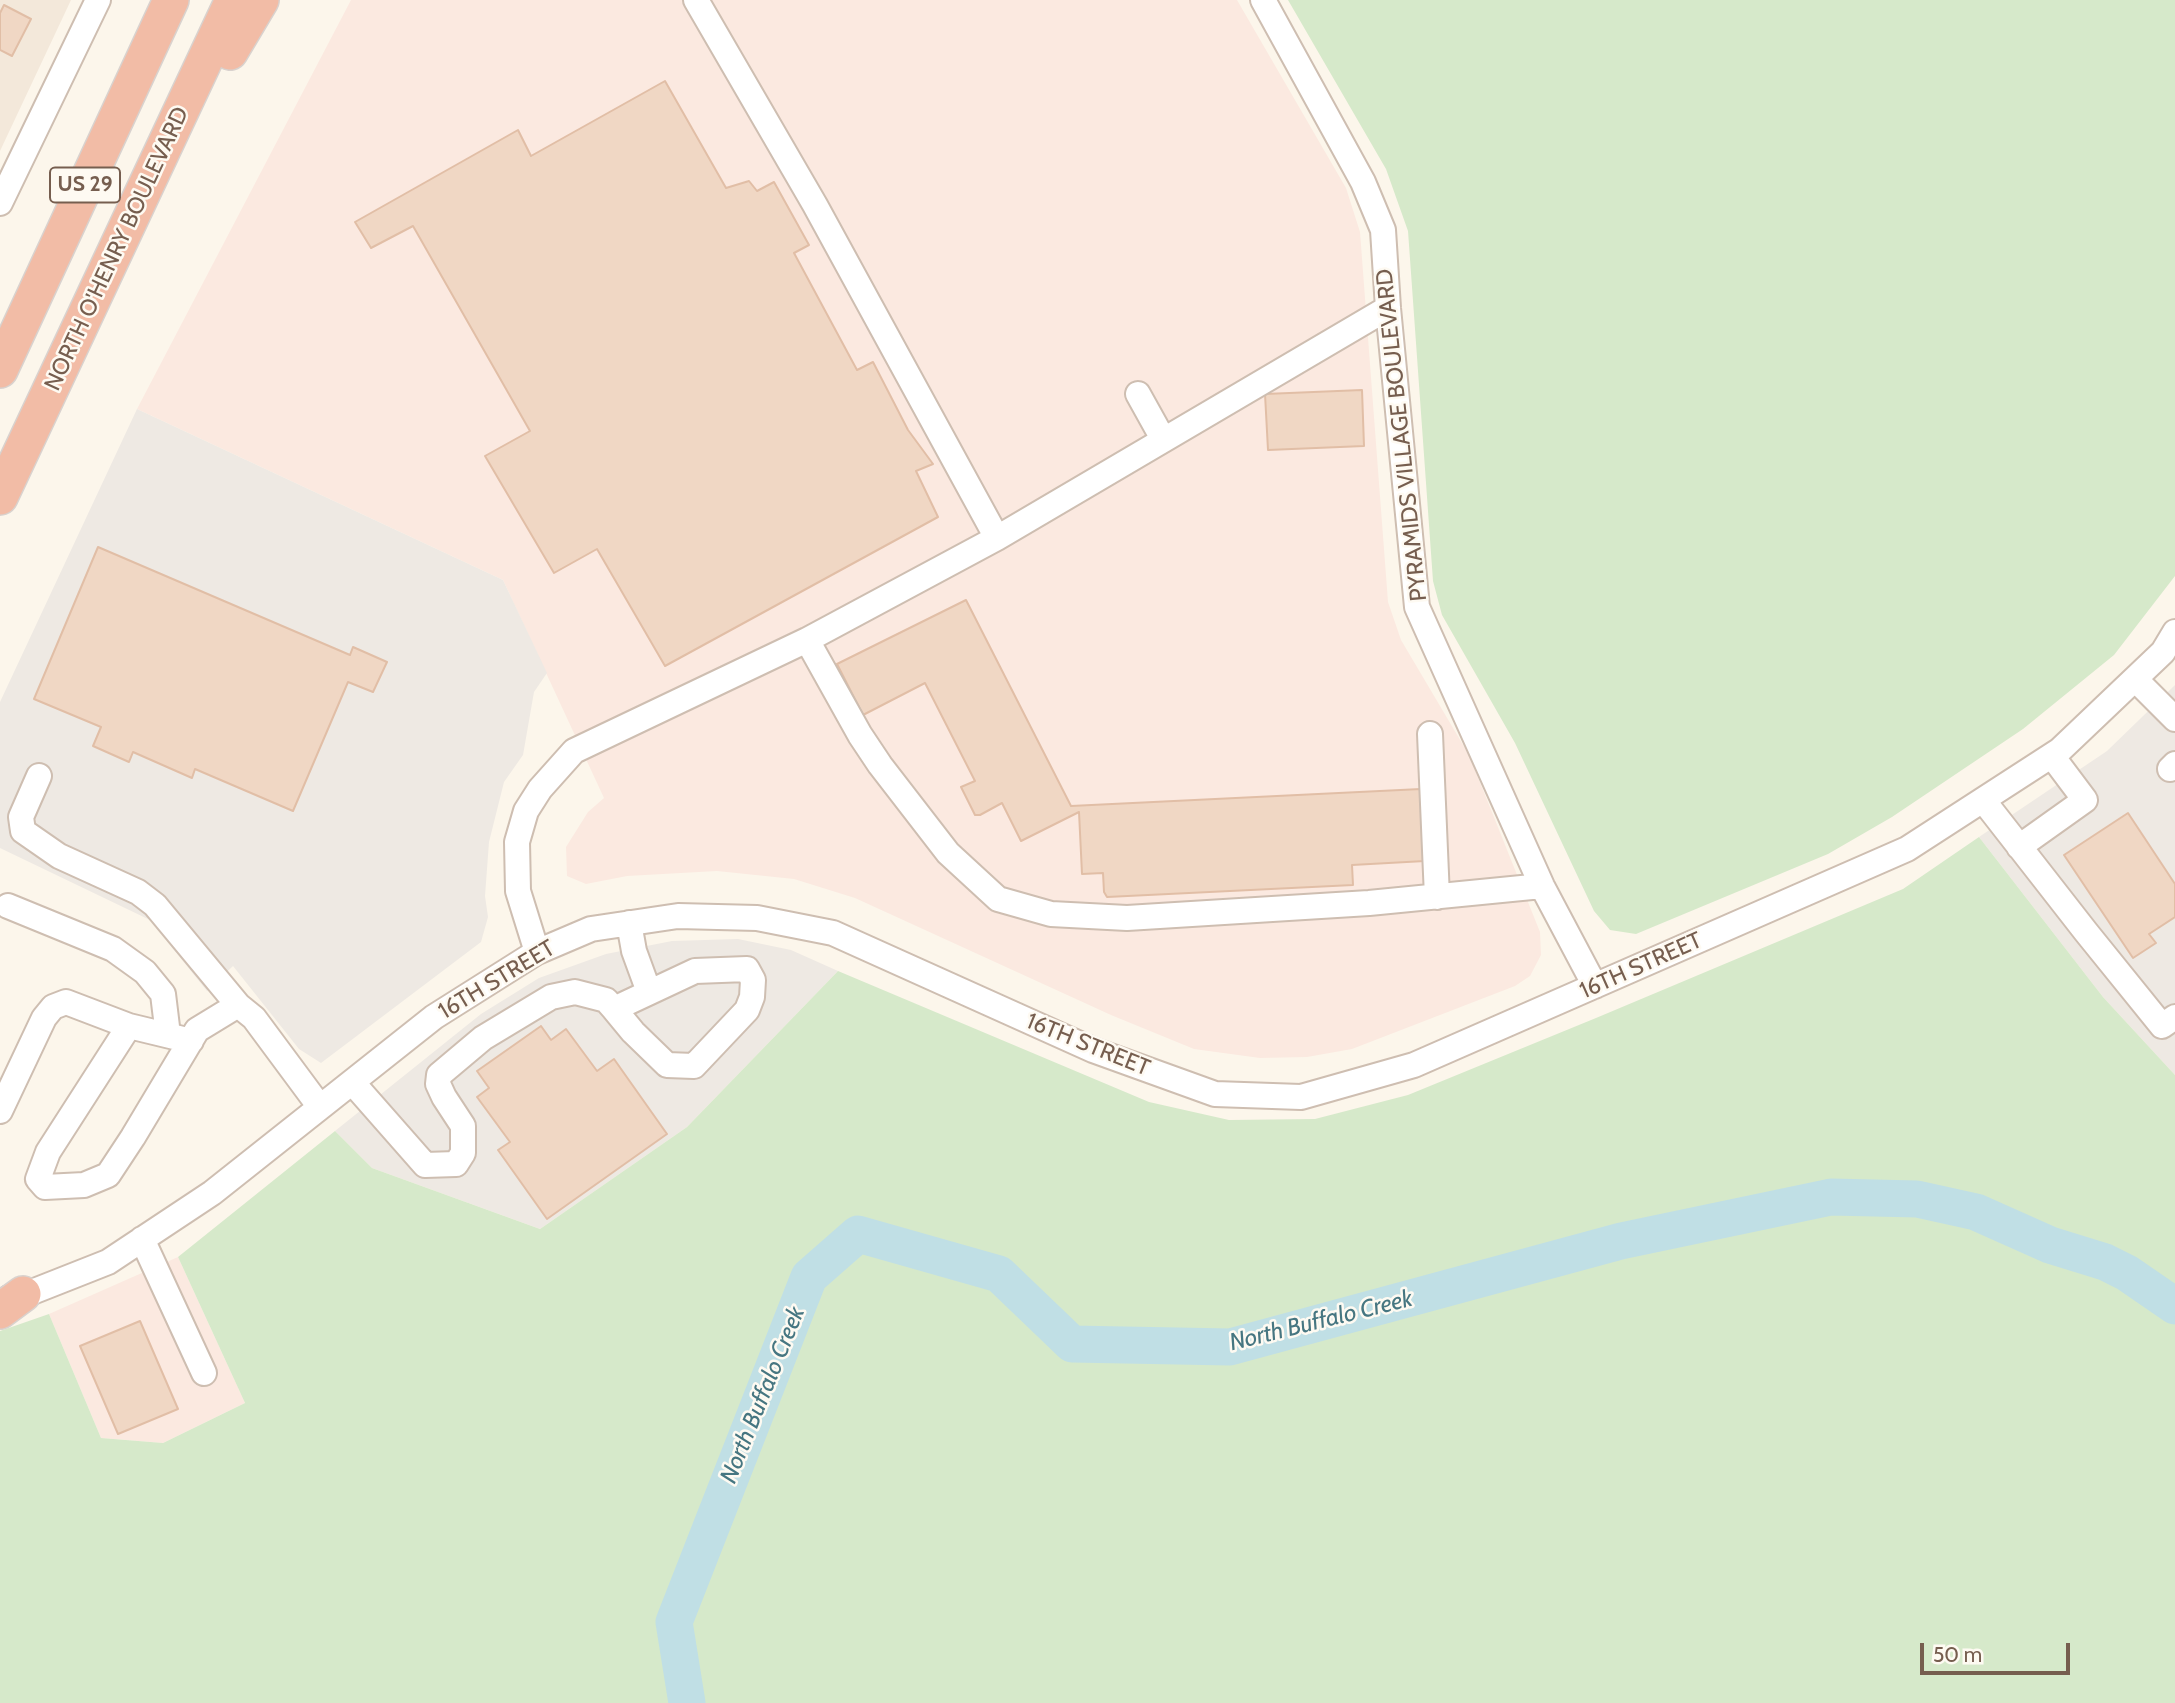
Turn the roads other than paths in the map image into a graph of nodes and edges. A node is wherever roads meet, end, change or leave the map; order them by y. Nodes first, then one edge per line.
1 (98, 0) edge
2 (171, 0) edge
3 (233, 0) edge
4 (261, 0) edge
5 (696, 0) edge
6 (1263, 0) edge
7 (0, 203) edge
8 (120, 243) junction
9 (1388, 308) junction
10 (0, 370) edge
11 (1138, 394) dead end
12 (1163, 439) junction
13 (0, 497) edge
14 (998, 537) junction
15 (2175, 632) edge
16 (807, 640) junction
17 (2134, 679) junction
18 (2175, 719) edge
19 (1430, 734) dead end
20 (2052, 756) junction
21 (39, 776) dead end
22 (1983, 800) junction
23 (2019, 847) junction
24 (1542, 886) junction
25 (1437, 897) junction
26 (8, 906) dead end
27 (629, 923) junction
28 (537, 952) junction
29 (1595, 986) junction
30 (649, 992) junction
31 (238, 1005) junction
32 (614, 1009) junction
33 (2175, 1017) edge
34 (129, 1026) junction
35 (179, 1038) junction
36 (352, 1082) junction
37 (320, 1107) junction
38 (0, 1111) edge
39 (142, 1240) junction
40 (8, 1302) edge
41 (204, 1373) dead end

1 - 7 street
2 - 10 highway, US 29
3 - 8 highway, NORTH O'HENRY BOULEVARD / US 29
4 - 8 highway
5 - 14 street
6 - 9 street, PYRAMIDS VILLAGE BOULEVARD
8 - 13 highway, NORTH O'HENRY BOULEVARD / US 29
9 - 12 street
9 - 24 street, PYRAMIDS VILLAGE BOULEVARD
11 - 12 street
12 - 14 street
14 - 16 street
15 - 17 street, 16TH STREET
16 - 25 street
16 - 28 street
17 - 18 street
17 - 20 street, 16TH STREET
19 - 25 street
20 - 22 street, 16TH STREET
20 - 23 street
21 - 31 street
22 - 23 street
22 - 29 street, 16TH STREET
23 - 33 street
24 - 25 street
24 - 29 street, PYRAMIDS VILLAGE BOULEVARD
26 - 35 street
27 - 28 street, 16TH STREET
27 - 29 street, 16TH STREET
27 - 30 street
28 - 36 street, 16TH STREET
30 - 32 street
30 - 32 street
31 - 35 street
31 - 37 street
32 - 36 street
34 - 35 street
34 - 35 street
34 - 38 street
36 - 37 street, 16TH STREET
37 - 39 street, 16TH STREET
39 - 40 street, 16TH STREET
39 - 41 street

